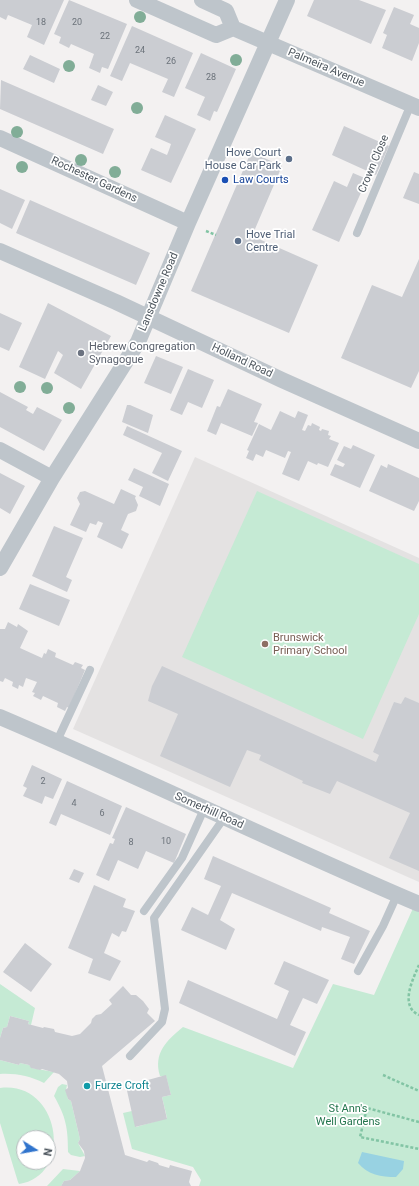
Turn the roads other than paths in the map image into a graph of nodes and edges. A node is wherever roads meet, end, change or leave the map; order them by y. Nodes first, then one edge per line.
1 (137, 0) edge
2 (202, 0) edge
3 (287, 0) edge
4 (233, 28) junction
5 (268, 43) junction
6 (415, 106) edge
7 (0, 138) edge
8 (188, 223) junction
9 (357, 233) dead end
10 (0, 251) edge
11 (150, 317) junction
12 (419, 441) edge
13 (0, 450) edge
14 (52, 478) junction
15 (0, 568) edge
16 (90, 670) dead end
17 (0, 717) edge
18 (57, 741) junction
19 (204, 809) junction
20 (224, 818) junction
21 (397, 894) junction
22 (419, 904) edge
23 (144, 910) dead end
24 (358, 970) dead end
25 (130, 1056) dead end

1 - 4 street
2 - 4 street
3 - 5 street, Lansdowne Road
4 - 5 street, Palmeira Avenue
5 - 6 street, Palmeira Avenue
5 - 8 street, Lansdowne Road
6 - 9 lane, Crown Close
7 - 8 street, Rochester Gardens
8 - 11 street, Lansdowne Road
10 - 11 street, Holland Road
11 - 12 street, Holland Road
11 - 14 street, Lansdowne Road
13 - 14 street
14 - 15 street, Lansdowne Road
16 - 18 lane
17 - 18 street, Somerhill Road
18 - 19 street, Somerhill Road
19 - 20 street, Somerhill Road
19 - 23 lane
20 - 21 street, Somerhill Road
20 - 25 lane
21 - 22 street, Somerhill Road
21 - 24 lane

